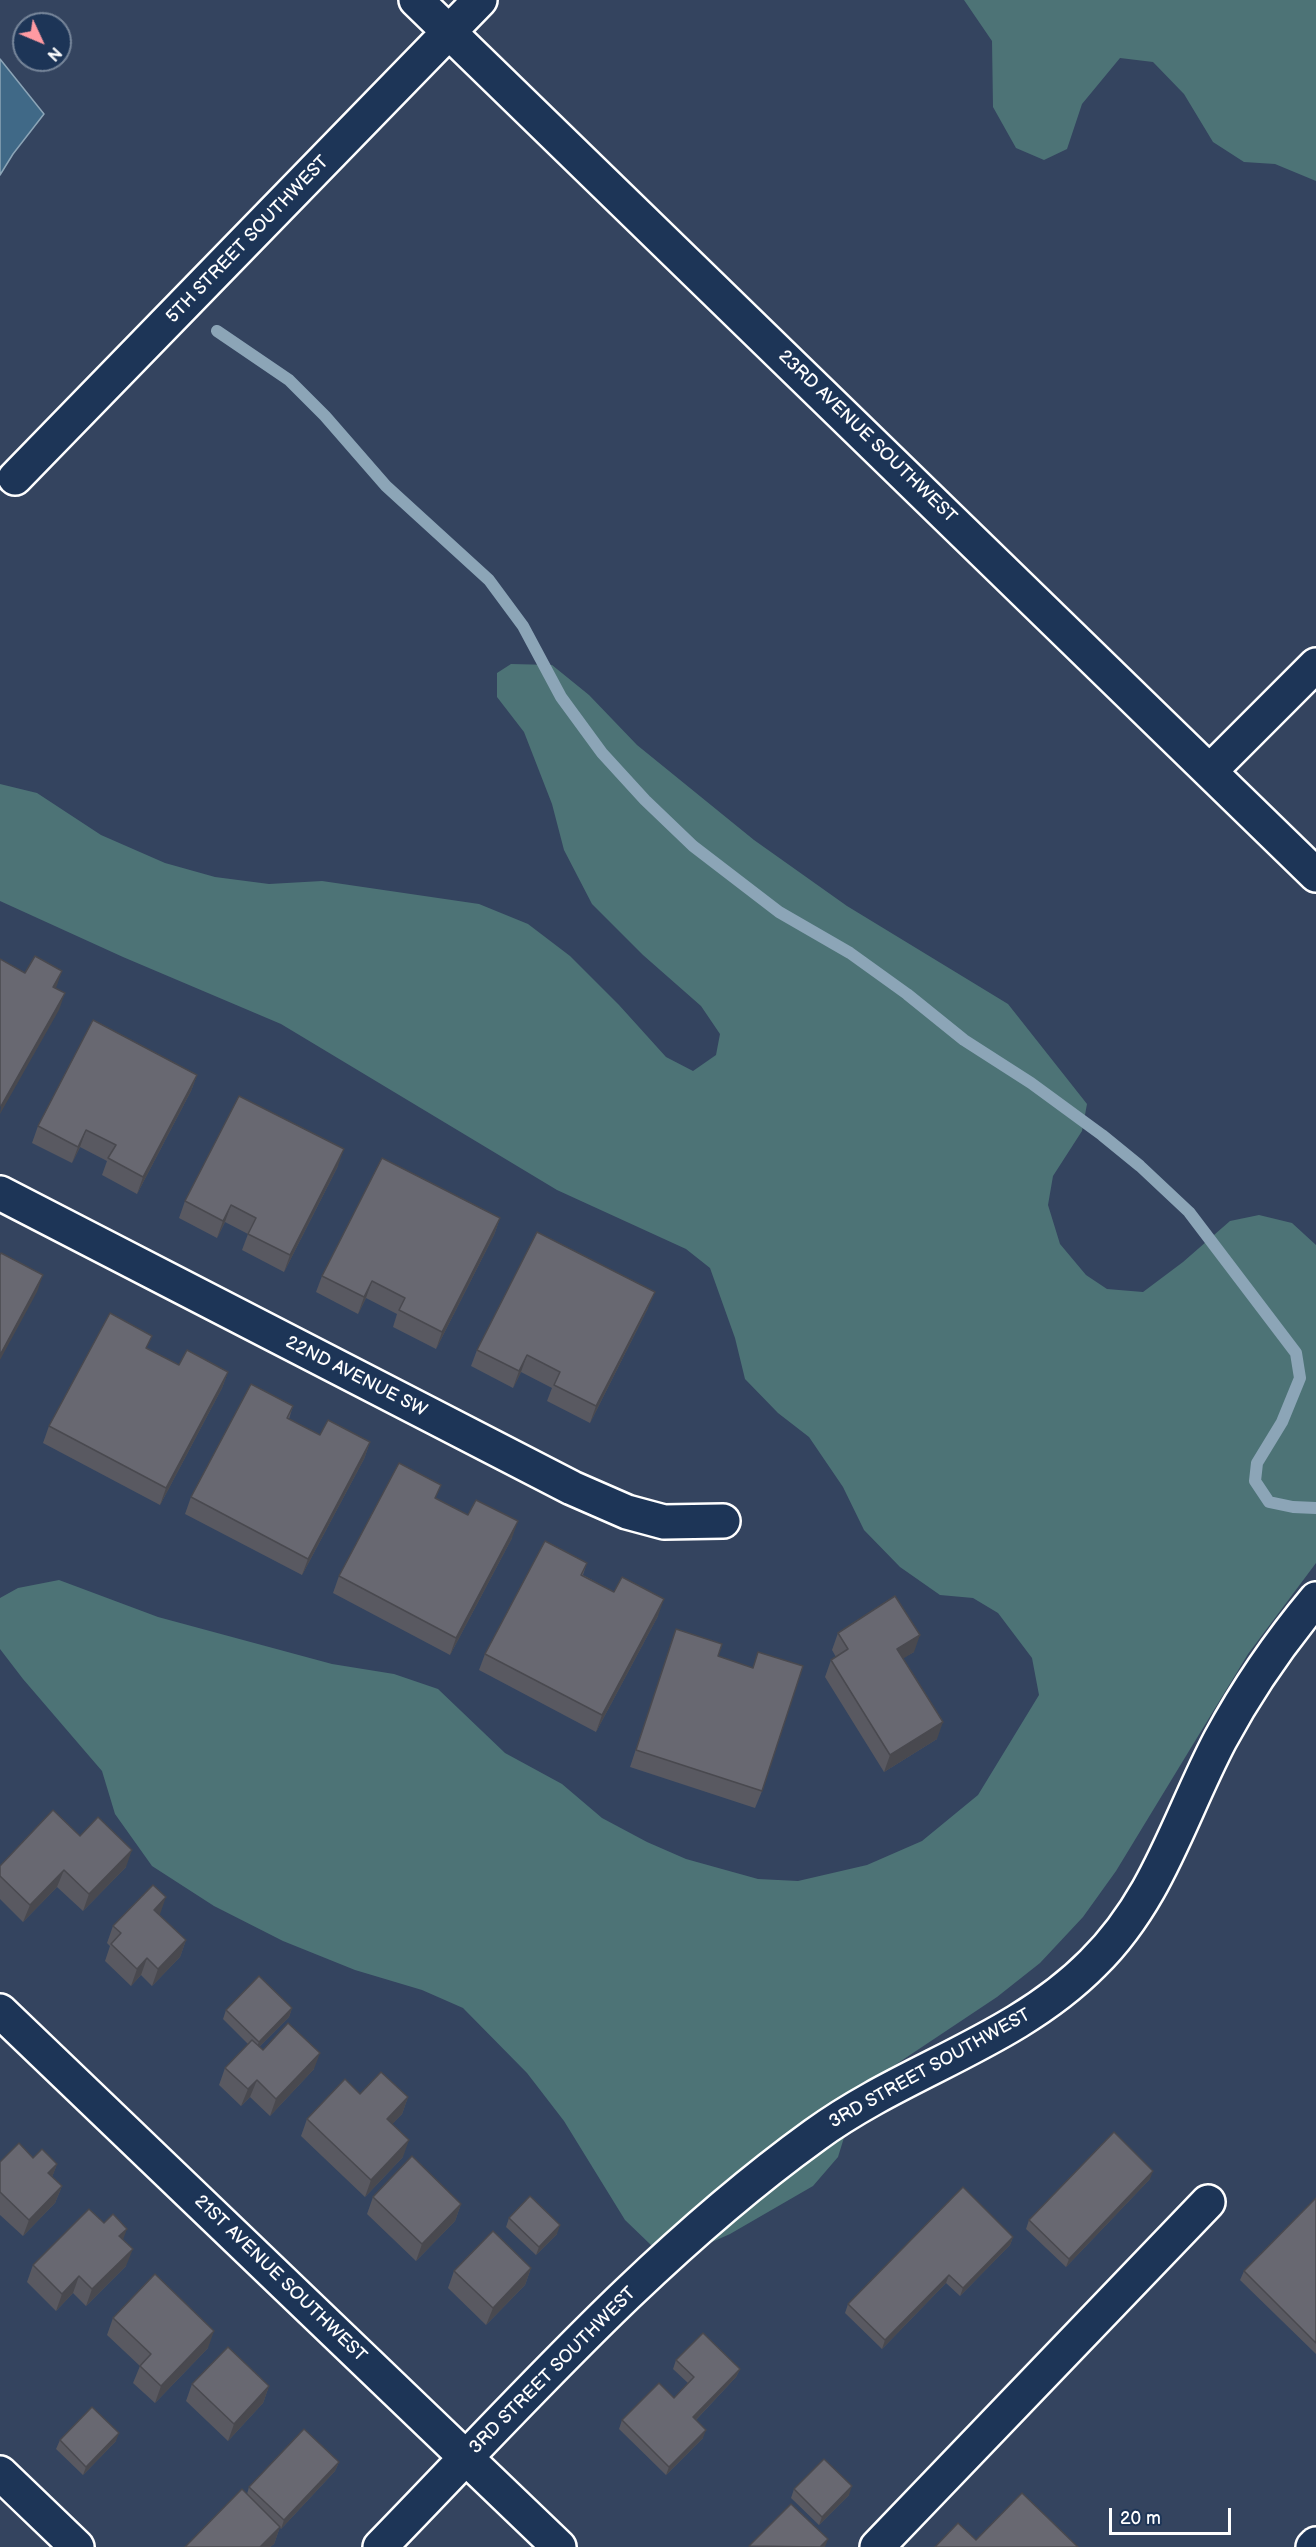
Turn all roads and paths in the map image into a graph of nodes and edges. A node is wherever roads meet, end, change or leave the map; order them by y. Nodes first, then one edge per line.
1 (416, 0) edge
2 (480, 0) edge
3 (448, 31) junction
4 (15, 478) dead end
5 (1316, 665) edge
6 (1210, 771) junction
7 (1316, 875) edge
8 (0, 1193) edge
9 (723, 1521) dead end
10 (1316, 1599) edge
11 (0, 2011) edge
12 (1208, 2202) dead end
13 (466, 2458) junction
14 (0, 2473) edge
15 (77, 2547) edge
16 (380, 2547) edge
17 (559, 2547) edge
18 (877, 2547) edge

1 - 3 street, 23RD AVENUE SOUTHWEST
2 - 3 street, 5TH STREET SOUTHWEST
3 - 4 street, 5TH STREET SOUTHWEST
3 - 6 street, 23RD AVENUE SOUTHWEST
5 - 6 street
6 - 7 street, 23RD AVENUE SOUTHWEST
8 - 9 street, 22ND AVENUE SW
10 - 13 street, 3RD STREET SOUTHWEST
11 - 13 street, 21ST AVENUE SOUTHWEST
12 - 18 street
13 - 16 street, 3RD STREET SOUTHWEST
13 - 17 street, 21ST AVENUE SOUTHWEST
14 - 15 street

